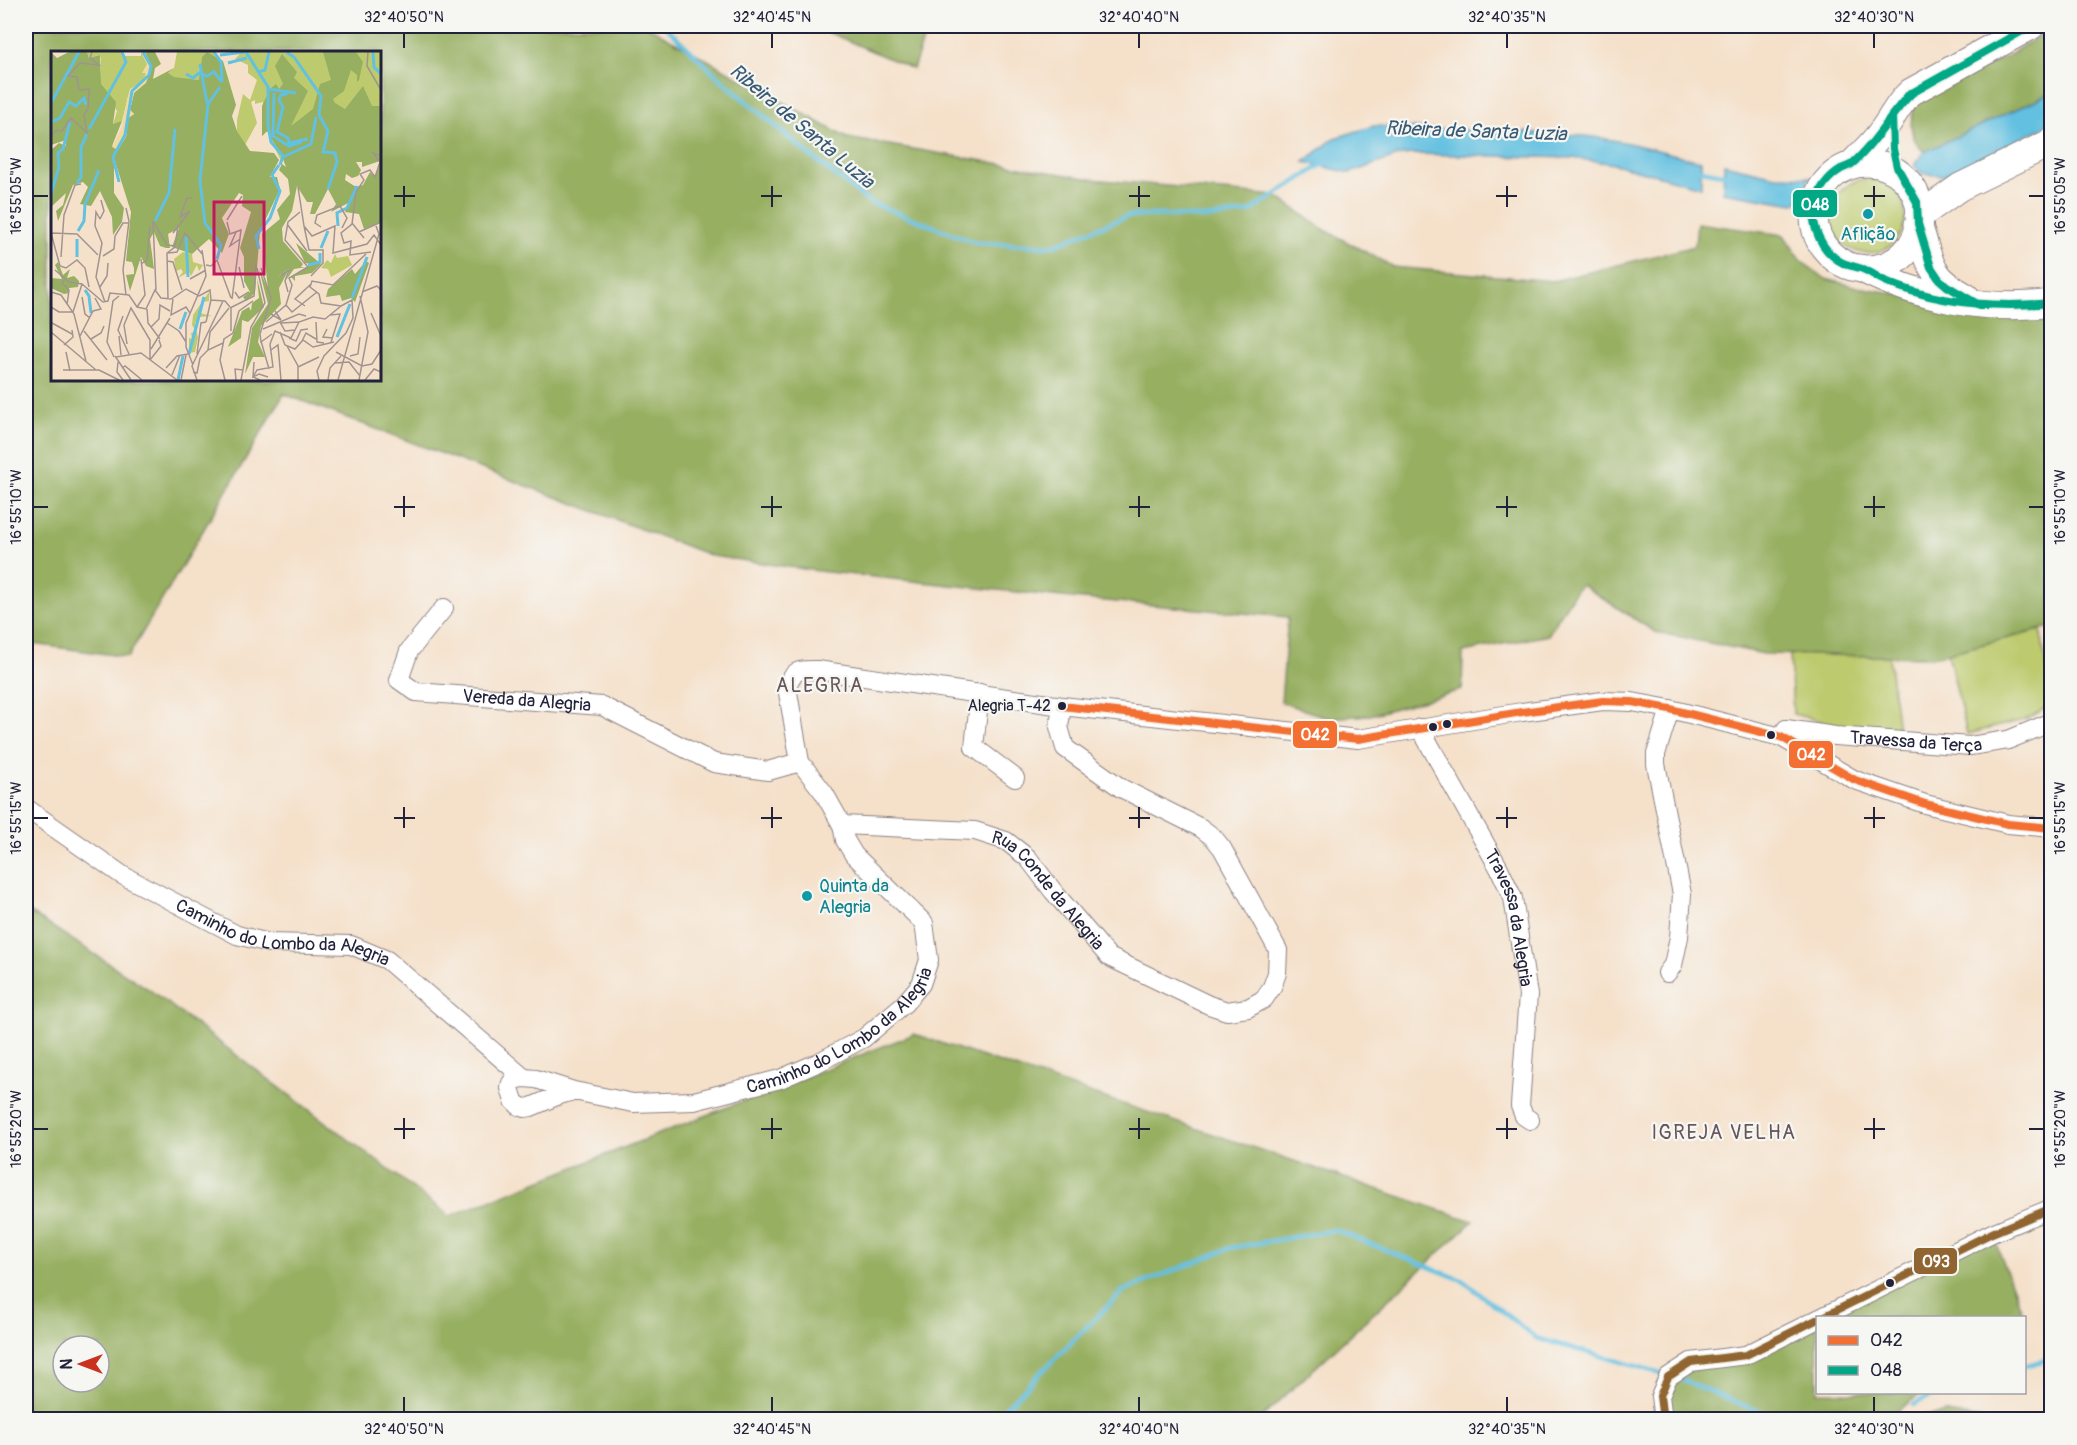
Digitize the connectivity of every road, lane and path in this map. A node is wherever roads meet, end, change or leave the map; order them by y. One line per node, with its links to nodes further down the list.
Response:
1 (2031, 26): 2 (main road)
2 (1892, 116): 4 (main road); 5 (main road)
3 (2052, 142): 6 (main road)
4 (1840, 172): 5 (main road); 8 (main road)
5 (1902, 177): 6 (main road); 7 (main road)
6 (1960, 188): 7 (main road)
7 (1919, 220): 8 (main road); 10 (main road)
8 (1860, 268): 10 (main road)
9 (2052, 303): 10 (main road)
10 (1979, 304)
11 (444, 608): 18 (street, Vereda da Alegria)
12 (980, 693): 13 (street); 18 (street); 19 (street)
13 (1062, 706): 16 (street); 21 (street, Rua Conde da Alegria)
14 (1670, 709): 16 (street); 17 (street); 23 (street)
15 (2052, 722): 17 (street, Travessa da Terça)
16 (1420, 728): 26 (street, Travessa da Alegria)
17 (1781, 737): 22 (street)
18 (800, 762): 21 (street, Caminho do Lombo da Alegria)
19 (1015, 778)
20 (26, 808): 24 (street, Caminho do Lombo da Alegria)
21 (842, 825): 25 (street, Caminho do Lombo da Alegria)
22 (2052, 828)
23 (1667, 973)
24 (524, 1077): 25 (street, Caminho do Lombo da Alegria); 25 (street, Caminho do Lombo da Alegria)
25 (574, 1091)
26 (1530, 1120)
27 (2052, 1208): 28 (street)
28 (1823, 1316)
29 (1816, 1320): 30 (street)
30 (1663, 1417)

